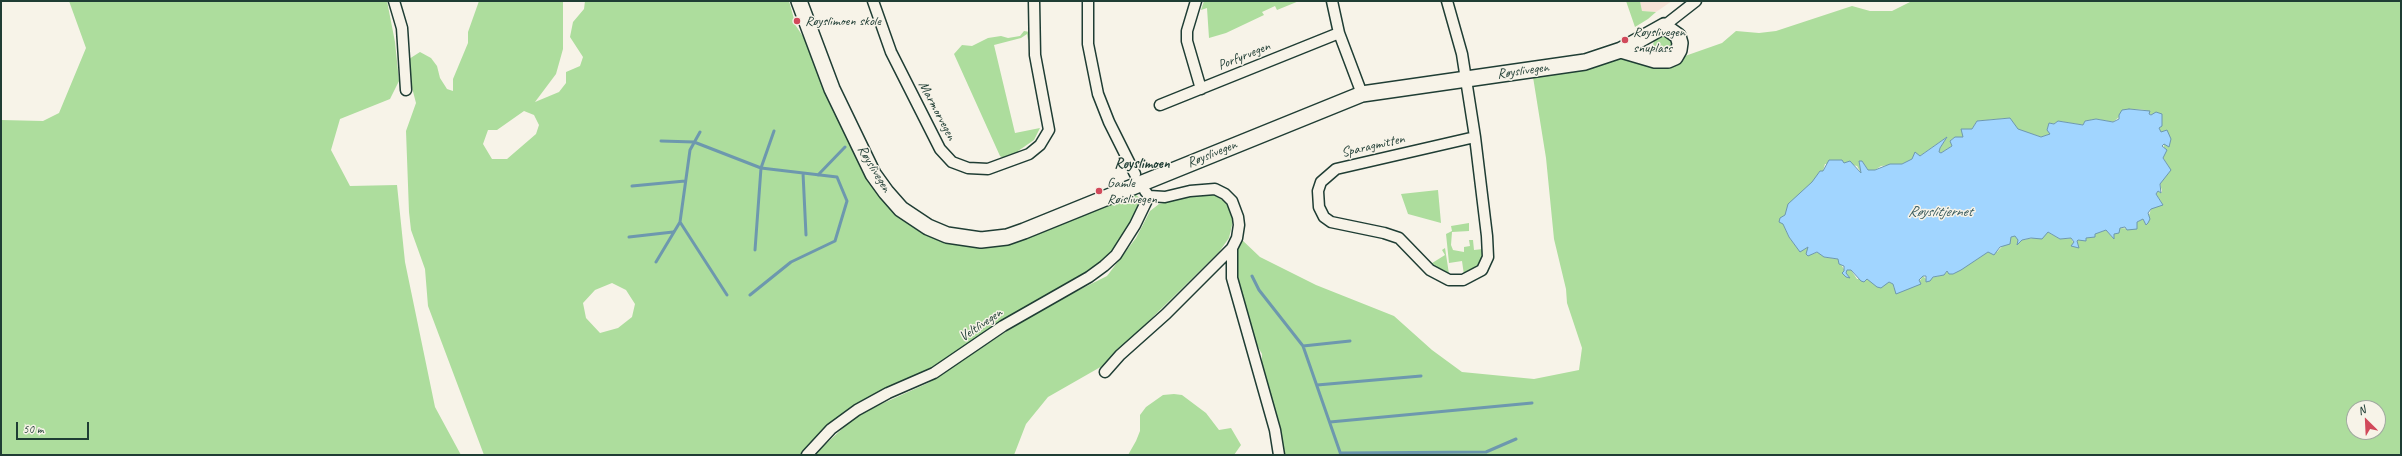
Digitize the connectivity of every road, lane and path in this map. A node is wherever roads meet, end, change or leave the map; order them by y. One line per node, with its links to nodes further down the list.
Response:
1 (394, 1): 15 (street)
2 (799, 1): 19 (street, Røyslivegen)
3 (873, 1): 4 (street, Marmorvegen)
4 (1034, 1)
5 (1088, 1): 19 (street)
6 (1196, 1): 14 (street)
7 (1332, 1): 11 (street)
8 (1447, 1): 13 (street, Sparagmitten)
9 (1696, 1): 10 (street)
10 (1664, 26): 12 (street, Røyslivegen); 12 (street)
11 (1339, 33): 14 (street, Porfyrvegen); 16 (street)
12 (1621, 50): 13 (street, Røyslivegen)
13 (1467, 79): 16 (street, Røyslivegen); 18 (street, Sparagmitten)
14 (1201, 89): 17 (street, Porfyrvegen)
15 (406, 90)
16 (1362, 94): 19 (street, Røyslivegen)
17 (1160, 105)
18 (1475, 138): 18 (street, Sparagmitten)
19 (1137, 179): 20 (street)
20 (1149, 196): 21 (street); 23 (street, Veltlivegen)
21 (1232, 248): 22 (street); 24 (street)
22 (1105, 372)
23 (807, 455)
24 (1279, 455)

